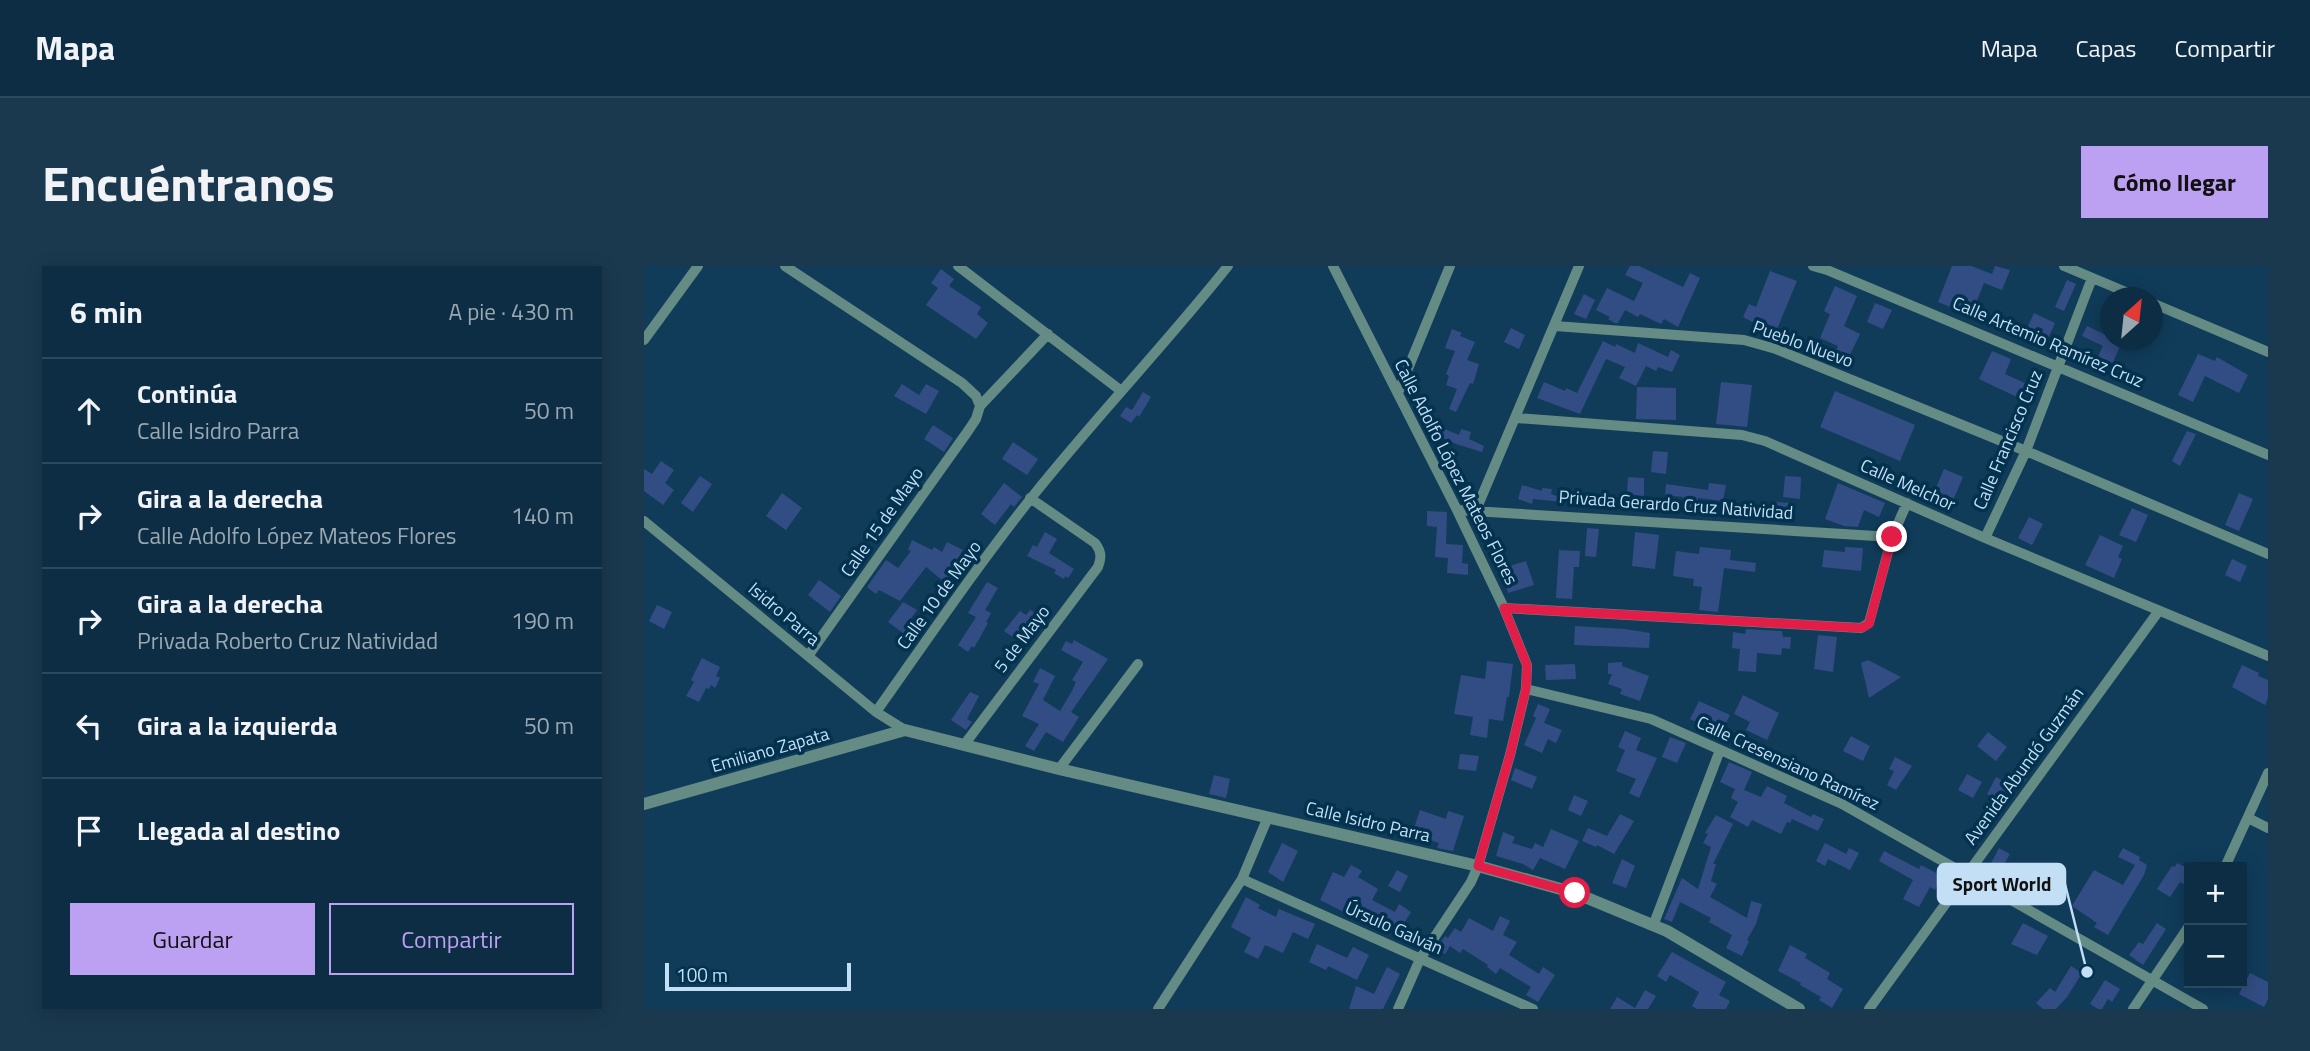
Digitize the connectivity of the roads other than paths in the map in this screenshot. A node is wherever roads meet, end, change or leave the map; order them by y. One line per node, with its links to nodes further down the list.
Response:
1 (698, 266): 15 (street)
2 (785, 266): 20 (street)
3 (958, 266): 14 (street)
4 (1228, 266): 18 (street, Calle 10 de Mayo)
5 (1333, 266): 19 (street, Calle Adolfo López Mateos Flores)
6 (1450, 266): 19 (street)
7 (1579, 266): 13 (street)
8 (1813, 266): 17 (street, Calle Artemio Ramírez Cruz)
9 (2064, 266): 10 (street)
10 (2092, 278): 11 (street); 17 (street, Calle Francisco Cruz)
11 (2114, 287)
12 (2163, 308): 16 (street)
13 (1555, 326): 21 (street); 22 (street, Pueblo Nuevo)
14 (1048, 334): 18 (street); 20 (street, Calle 15 de Mayo)
15 (644, 340)
16 (2268, 352)
17 (2059, 365): 22 (street, Calle Francisco Cruz); 23 (street, Calle Artemio Ramírez Cruz)
18 (1121, 390): 24 (street, Calle 10 de Mayo)
19 (1398, 393): 26 (street, Calle Adolfo López Mateos Flores)
20 (980, 406): 34 (street, Calle 15 de Mayo)
21 (1516, 418): 25 (street, Calle Melchor); 27 (street)
22 (2026, 451): 30 (street, Calle Francisco Cruz); 31 (street, Pueblo Nuevo)
23 (2268, 455)
24 (1030, 498): 38 (street, Calle 10 de Mayo); 40 (street, 5 de Mayo)
25 (1907, 503): 29 (street); 30 (street, Calle Melchor)
26 (1457, 510): 27 (street, Privada Gerardo Cruz Natividad); 32 (street, Calle Adolfo López Mateos Flores)
27 (1476, 510): 29 (street, Privada Gerardo Cruz Natividad)
28 (645, 524): 34 (street, Isidro Parra)
29 (1892, 537): 32 (street)
30 (1985, 538): 33 (street, Calle Melchor)
31 (2268, 554)
32 (1504, 608): 37 (street, Calle Adolfo López Mateos Flores)
33 (2158, 612): 35 (street, Calle Melchor); 50 (street, Avenida Abundó Guzmán)
34 (808, 656): 38 (street, Isidro Parra)
35 (2268, 656)
36 (1138, 664): 42 (street)
37 (1526, 689): 41 (street, Calle Cresensiano Ramírez); 49 (street, Calle Adolfo López Mateos Flores)
38 (876, 712): 39 (street, Isidro Parra)
39 (905, 730): 40 (street, Calle Isidro Parra); 44 (street, Emiliano Zapata)
40 (964, 745): 42 (street, Calle Isidro Parra)
41 (1720, 750): 50 (street, Calle Cresensiano Ramírez); 52 (street)
42 (1059, 769): 45 (street, Calle Isidro Parra)
43 (2268, 773): 46 (street)
44 (644, 804)
45 (1268, 817): 49 (street, Calle Isidro Parra); 51 (street)
46 (2248, 818): 47 (street); 48 (street)
47 (2268, 828)
48 (2227, 862)
49 (1478, 866): 52 (street, Calle Isidro Parra); 54 (street, Calle Adolfo López Mateos Flores)
50 (1967, 876): 55 (street, Calle Cresensiano Ramírez); 60 (street, Avenida Abundó Guzmán)
51 (1242, 878): 54 (street, Úrsulo Galván); 56 (street)
52 (1653, 926): 59 (street, Calle Isidro Parra)
53 (2184, 934): 55 (street)
54 (1419, 959): 57 (street, Calle Adolfo López Mateos Flores); 58 (street, Úrsulo Galván)
55 (2152, 982): 61 (street); 62 (street, Calle Cresensiano Ramírez)
56 (1158, 1009)
57 (1398, 1009)
58 (1532, 1009)
59 (1799, 1009)
60 (1869, 1009)
61 (2133, 1009)
62 (2203, 1009)

